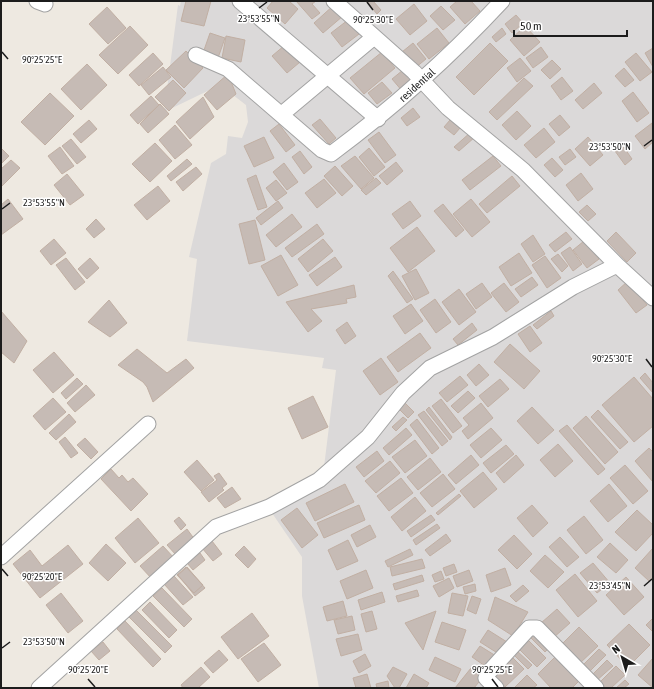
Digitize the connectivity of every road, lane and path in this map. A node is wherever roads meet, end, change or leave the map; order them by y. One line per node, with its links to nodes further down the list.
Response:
1 (240, 1): 6 (street)
2 (334, 1): 4 (street)
3 (502, 1): 7 (street, residential)
4 (374, 37): 6 (street); 7 (street)
5 (196, 55): 8 (street)
6 (328, 76): 8 (street); 9 (street)
7 (422, 82): 9 (street, residential); 10 (street)
8 (282, 114): 9 (street, residential)
9 (378, 119)
10 (617, 265): 11 (street); 14 (street)
11 (653, 298)
12 (148, 424): 13 (street)
13 (1, 556)
14 (38, 688)
15 (496, 688): 16 (street)
16 (596, 688)

